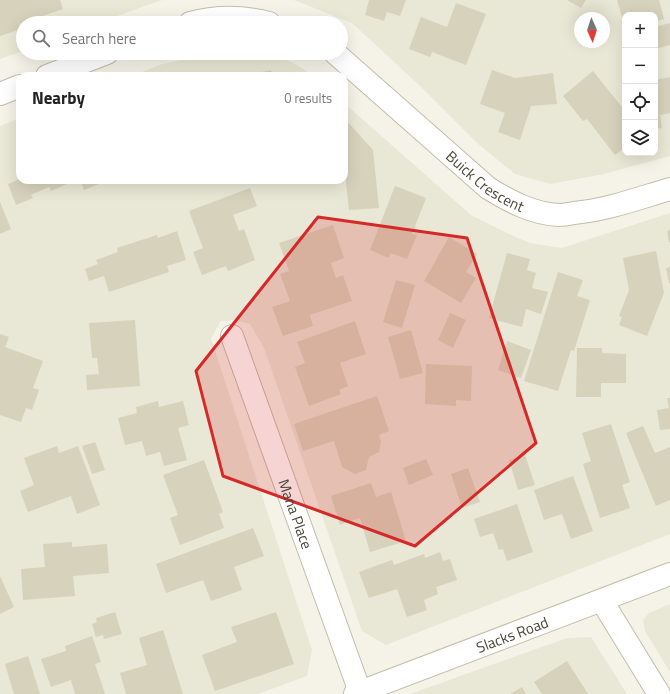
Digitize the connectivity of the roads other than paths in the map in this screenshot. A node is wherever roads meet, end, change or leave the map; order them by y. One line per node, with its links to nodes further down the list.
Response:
1 (89, 60): 3 (street)
2 (343, 60): 6 (street, Buick Crescent)
3 (57, 72)
4 (16, 88): 5 (street)
5 (0, 94)
6 (670, 189)
7 (232, 336): 10 (street, Mana Place)
8 (670, 574): 9 (street, Slacks Road)
9 (602, 600): 10 (street, Slacks Road); 11 (street)
10 (357, 693)
11 (660, 694)

